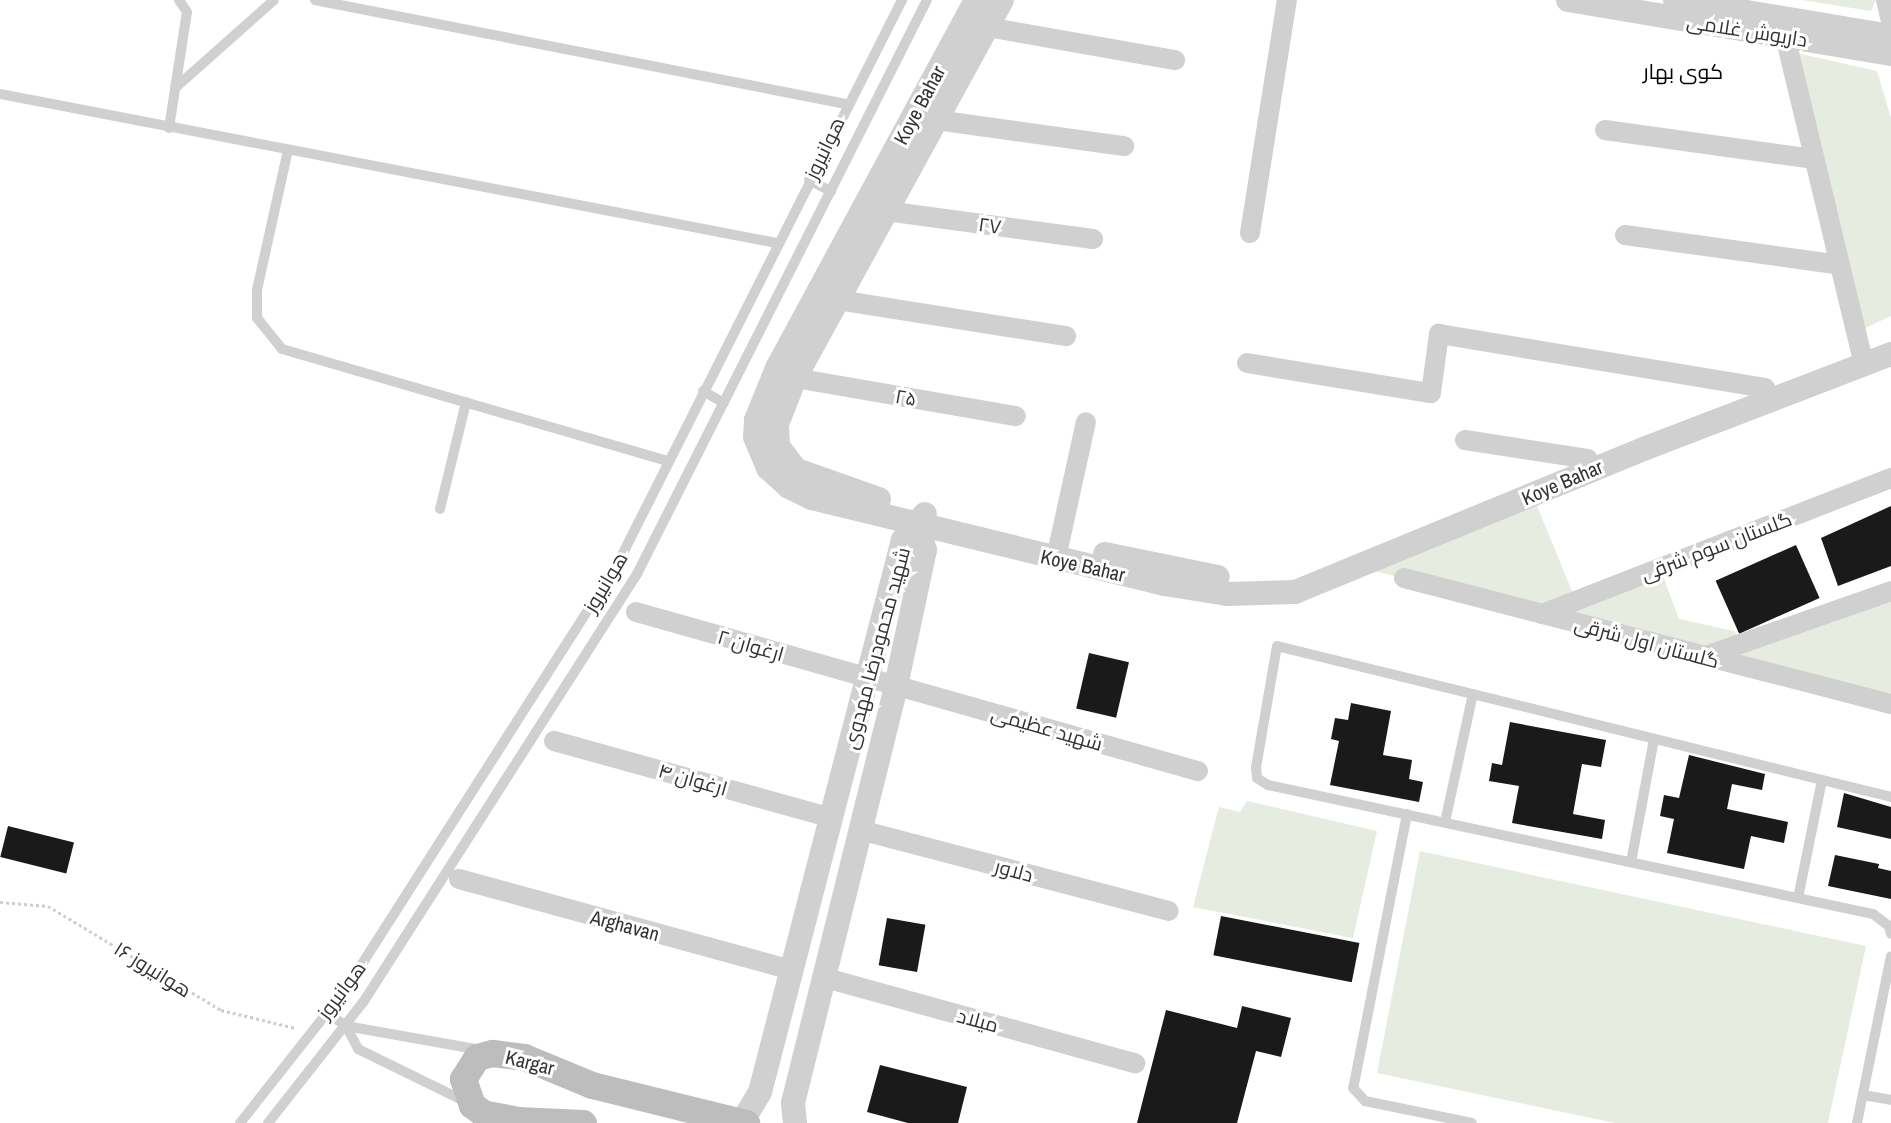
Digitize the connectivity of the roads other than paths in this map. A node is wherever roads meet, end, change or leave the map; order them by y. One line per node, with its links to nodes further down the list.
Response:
1 (179, 0): 18 (lane)
2 (274, 0): 18 (lane)
3 (315, 0): 20 (lane)
4 (902, 0): 20 (lane, هوانیروز)
5 (927, 0): 28 (lane, هوانیروز)
6 (976, 0): 53 (street, Koye Bahar)
7 (1002, 0): 13 (street, Koye Bahar)
8 (1287, 0): 30 (street)
9 (1568, 0): 11 (street, داریوش غلامی)
10 (1886, 0): 12 (street)
11 (1687, 8): 14 (street, داریوش غلامی); 15 (street, داریوش غلامی)
12 (1891, 21)
13 (987, 27): 17 (street); 21 (street, Koye Bahar)
14 (1785, 36): 16 (street, داریوش غلامی); 26 (street)
15 (1891, 36)
16 (1891, 54)
17 (1175, 60)
18 (175, 88): 22 (lane)
19 (0, 94): 22 (lane)
20 (846, 104): 27 (lane, هوانیروز)
21 (936, 120): 24 (street); 29 (street, Koye Bahar)
22 (169, 128): 25 (lane)
23 (1605, 130): 26 (street)
24 (1124, 146)
25 (288, 150): 33 (lane); 44 (lane)
26 (1814, 159): 34 (street)
27 (809, 180): 28 (lane); 33 (lane, هوانیروز)
28 (831, 191): 45 (lane, هوانیروز)
29 (886, 211): 32 (street, ۲۷); 35 (street, Koye Bahar)
30 (1250, 233)
31 (1625, 235): 34 (street)
32 (1094, 239)
33 (777, 243): 42 (lane, هوانیروز)
34 (1840, 265): 39 (street)
35 (838, 300): 36 (street); 41 (street, Koye Bahar)
36 (1066, 336)
37 (1891, 341): 39 (street, Koye Bahar)
38 (1891, 354): 39 (street, Koye Bahar)
39 (1863, 359): 43 (street, Koye Bahar)
40 (1247, 363): 43 (street)
41 (795, 378): 46 (street, ۲۵); 53 (street, Koye Bahar)
42 (703, 391): 45 (lane); 50 (lane, هوانیروز)
43 (1767, 394): 49 (street, Koye Bahar); 54 (street, Koye Bahar)
44 (466, 402): 50 (lane); 52 (lane)
45 (724, 403): 60 (lane, هوانیروز)
46 (1017, 416)
47 (1086, 422): 54 (street)
48 (1465, 440): 49 (street)
49 (1588, 459): 54 (street, Koye Bahar)
50 (668, 461): 57 (lane, هوانیروز)
51 (1891, 478): 59 (street, گلستان سوم شرقی)
52 (440, 509)
53 (922, 519): 54 (street, Koye Bahar); 62 (street, شهید محمودرضا مهدوی); 63 (street, شهید محمودرضا مهدوی)
54 (1058, 551)
55 (1404, 578): 59 (street, گلستان اول شرقی)
56 (1891, 591): 61 (street)
57 (589, 609): 60 (lane); 83 (lane, هوانیروز)
58 (636, 612): 62 (street, ارغوان ۲)
59 (1542, 614): 61 (street, گلستان اول شرقی)
60 (606, 622): 84 (lane, هوانیروز)
61 (1703, 657): 65 (street, گلستان اول شرقی)
62 (867, 677): 63 (street, ارغوان ۲); 72 (street, شهید محمودرضا مهدوی)
63 (896, 686): 68 (street, شهید عظیمی); 74 (street, شهید محمودرضا مهدوی)
64 (1473, 694): 66 (lane); 71 (lane); 73 (lane)
65 (1891, 704)
66 (1654, 739): 69 (lane); 75 (lane)
67 (554, 741): 72 (street, ارغوان ۴)
68 (1198, 771)
69 (1822, 780): 70 (lane); 77 (lane)
70 (1891, 797)
71 (1407, 814): 73 (lane); 91 (lane)
72 (831, 818): 81 (street, شهید محمودرضا مهدوی)
73 (1445, 822): 75 (lane)
74 (860, 830): 78 (street, دلاور); 82 (street, شهید محمودرضا مهدوی)
75 (1630, 862): 77 (lane)
76 (459, 879): 81 (street, Arghavan)
77 (1798, 898): 79 (lane)
78 (1170, 911)
79 (1891, 934)
80 (1891, 956): 87 (lane)
81 (792, 970): 82 (street); 94 (street, شهید محمودرضا مهدوی)
82 (822, 978): 86 (street, میلاد); 95 (street, شهید محمودرضا مهدوی)
83 (326, 1012): 84 (lane); 92 (lane, هوانیروز)
84 (346, 1026): 85 (lane); 89 (lane); 93 (lane, هوانیروز)
85 (492, 1053): 89 (main road, Kargar); 94 (main road, Kargar)
86 (1135, 1063)
87 (1863, 1095): 88 (lane); 96 (lane)
88 (1891, 1100)
89 (472, 1105): 90 (main road)
90 (569, 1122)
91 (1467, 1122)
92 (240, 1123)
93 (268, 1123)
94 (744, 1123)
95 (795, 1123)
96 (1857, 1123)

